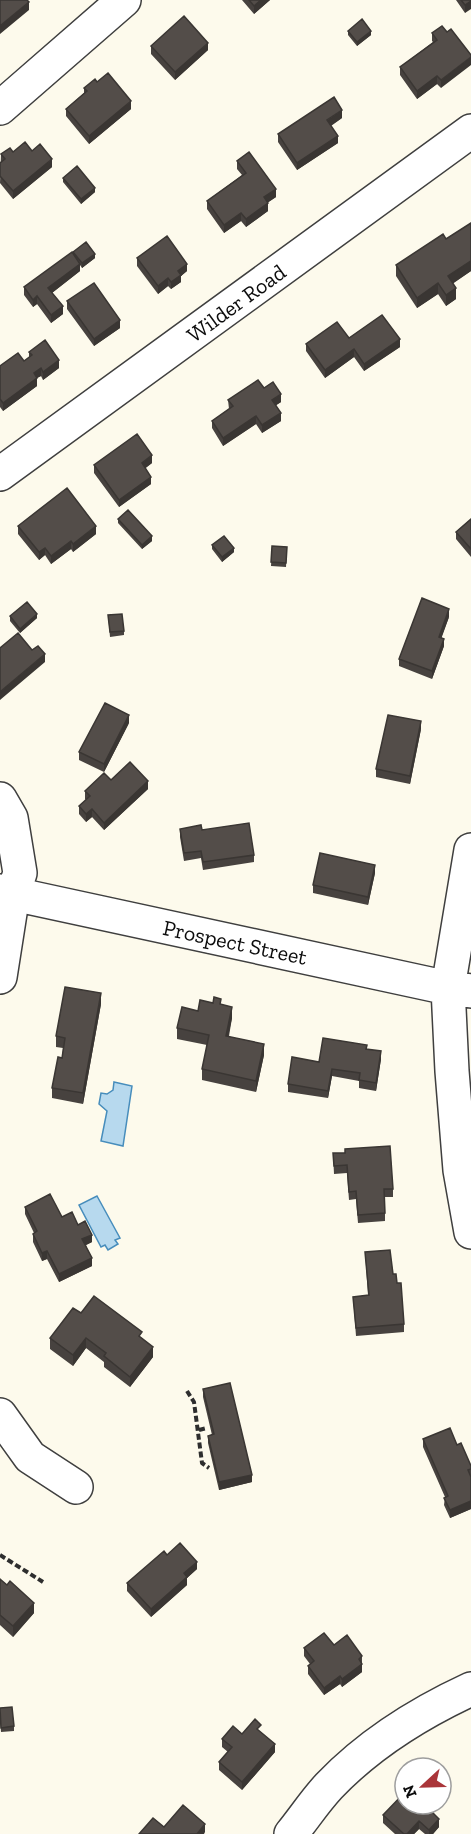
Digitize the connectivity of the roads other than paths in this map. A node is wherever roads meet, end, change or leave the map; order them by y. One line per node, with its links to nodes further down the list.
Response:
1 (124, 0): 2 (street)
2 (0, 108)
3 (471, 131): 4 (street, Wilder Road)
4 (0, 474)
5 (0, 799): 7 (street)
6 (471, 850): 9 (street)
7 (7, 893): 8 (street); 9 (street, Prospect Street)
8 (0, 976)
9 (459, 990): 10 (street)
10 (471, 1232)
11 (0, 1415): 12 (street)
12 (75, 1487)
13 (471, 1689): 14 (street)
14 (291, 1834)

